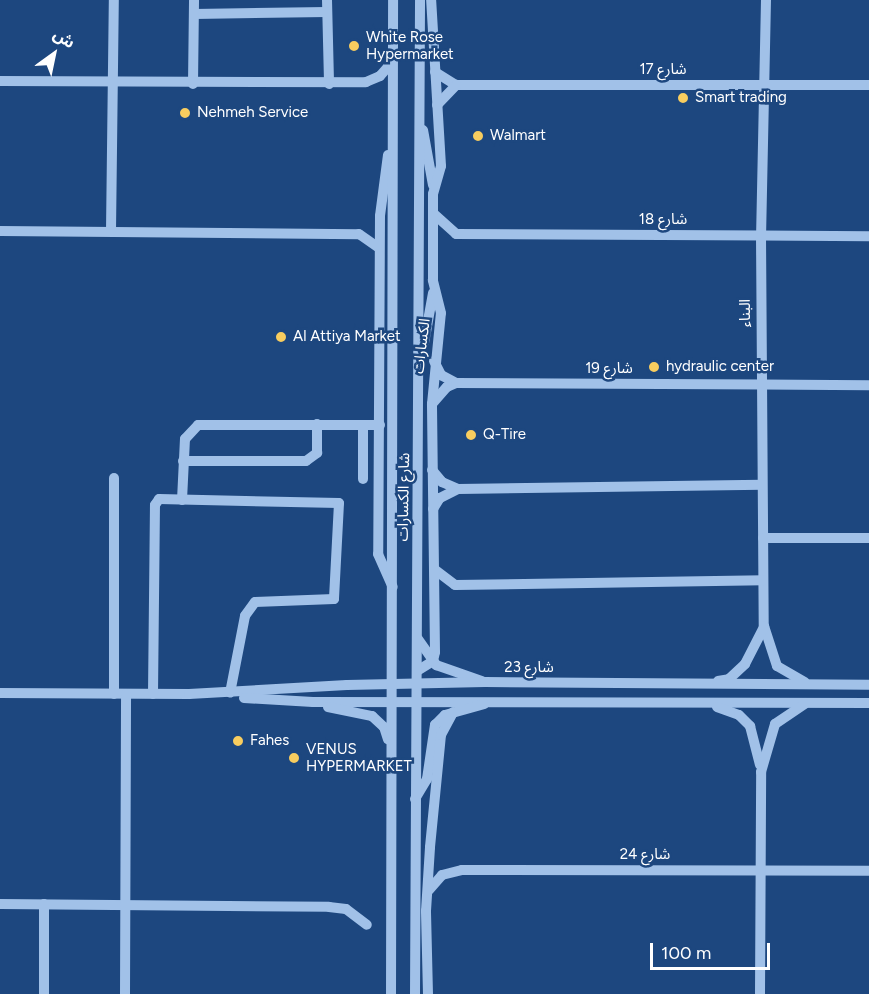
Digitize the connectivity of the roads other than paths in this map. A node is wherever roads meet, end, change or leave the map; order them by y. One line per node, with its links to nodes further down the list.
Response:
1 (114, 0): 13 (street)
2 (194, 0): 9 (street)
3 (327, 0): 8 (street)
4 (393, 0): 10 (street, شارع الكسارات)
5 (420, 0): 20 (street, شارع الكسارات)
6 (431, 0): 11 (street, الكسارات)
7 (766, 0): 16 (street, البناء)
8 (327, 12): 9 (street); 15 (street)
9 (194, 14): 14 (street)
10 (392, 62): 15 (street); 21 (street, شارع الكسارات)
11 (435, 72): 17 (street); 19 (street, الكسارات)
12 (0, 81): 13 (street)
13 (114, 82): 14 (street); 26 (street)
14 (193, 84): 15 (street)
15 (329, 84)
16 (764, 84): 17 (street, شارع 17); 18 (street, شارع 17); 29 (street, البناء)
17 (456, 85): 19 (street)
18 (869, 85)
19 (437, 105): 22 (street, الكسارات)
20 (419, 117): 22 (street); 36 (street, شارع الكسارات)
21 (392, 143): 24 (street); 35 (street, شارع الكسارات)
22 (433, 194): 23 (street, الكسارات)
23 (434, 213): 28 (street); 32 (street, الكسارات)
24 (380, 216): 27 (street); 31 (street)
25 (0, 231): 26 (street)
26 (111, 231): 27 (street)
27 (359, 234): 31 (street)
28 (456, 234): 29 (street, شارع 18); 32 (street)
29 (761, 236): 30 (street, شارع 18); 39 (street, البناء)
30 (869, 236)
31 (380, 248): 33 (street)
32 (435, 253): 34 (street, الكسارات)
33 (380, 267): 35 (street); 43 (street)
34 (434, 280): 36 (street); 37 (street, الكسارات)
35 (392, 301): 57 (street, شارع الكسارات)
36 (421, 352): 59 (street, شارع الكسارات)
37 (434, 361): 38 (street); 41 (street, الكسارات)
38 (456, 383): 39 (street, شارع 19); 41 (street)
39 (760, 385): 40 (street, شارع 19); 49 (street, البناء)
40 (869, 385)
41 (432, 404): 46 (street, الكسارات)
42 (317, 424): 44 (street); 45 (street); 45 (street)
43 (380, 425): 44 (street); 57 (street)
44 (363, 426): 48 (street)
45 (183, 461): 51 (street)
46 (432, 470): 50 (street); 52 (street, الكسارات)
47 (114, 478): 70 (street)
48 (363, 479)
49 (762, 485): 50 (street); 53 (street, البناء)
50 (458, 489): 52 (street)
51 (182, 500): 69 (street); 72 (street)
52 (432, 511): 55 (street, الكسارات)
53 (763, 538): 54 (street); 56 (street, البناء)
54 (869, 538)
55 (434, 569): 56 (street); 60 (street, الكسارات)
56 (763, 580): 58 (street, البناء)
57 (393, 587): 64 (street, شارع الكسارات)
58 (764, 626): 65 (street); 66 (street, البناء)
59 (417, 638): 60 (street); 61 (street, شارع الكسارات)
60 (433, 661): 61 (street); 62 (street)
61 (417, 672): 63 (street, شارع الكسارات)
62 (485, 682): 63 (street, شارع 23); 65 (street, شارع 23)
63 (416, 683): 64 (street, شارع 23); 74 (street, شارع الكسارات)
64 (392, 684): 69 (street, شارع 23); 76 (street, شارع الكسارات)
65 (708, 684): 66 (street, شارع 23)
66 (809, 684): 67 (street, شارع 23)
67 (869, 685)
68 (0, 693): 70 (street, شارع 23)
69 (230, 693): 73 (street, شارع 23)
70 (114, 694): 71 (street, شارع 23)
71 (126, 694): 72 (street, شارع 23); 90 (street)
72 (153, 694): 73 (street, شارع 23)
73 (189, 694): 77 (street, شارع 23)
74 (415, 700): 75 (street, شارع 23); 76 (street, شارع 23); 84 (street, شارع الكسارات)
75 (495, 700): 80 (street, شارع 23); 81 (street)
76 (392, 701): 77 (street, شارع 23); 82 (street, شارع الكسارات)
77 (314, 702): 82 (street)
78 (809, 702): 79 (street, شارع 23); 80 (street, شارع 23); 83 (street)
79 (869, 703)
80 (708, 704): 83 (street)
81 (453, 712): 84 (street); 87 (street)
82 (390, 754): 94 (street, شارع الكسارات)
83 (761, 772): 85 (street)
84 (414, 800): 95 (street, شارع الكسارات)
85 (762, 870): 86 (street, شارع 24); 87 (street, شارع 24); 97 (street)
86 (869, 871)
87 (429, 890): 96 (street)
88 (0, 904): 89 (street)
89 (44, 904): 90 (street); 92 (street)
90 (125, 904): 91 (street); 93 (street)
91 (367, 925)
92 (44, 994)
93 (125, 994)
94 (391, 994)
95 (415, 994)
96 (429, 994)
97 (760, 994)

